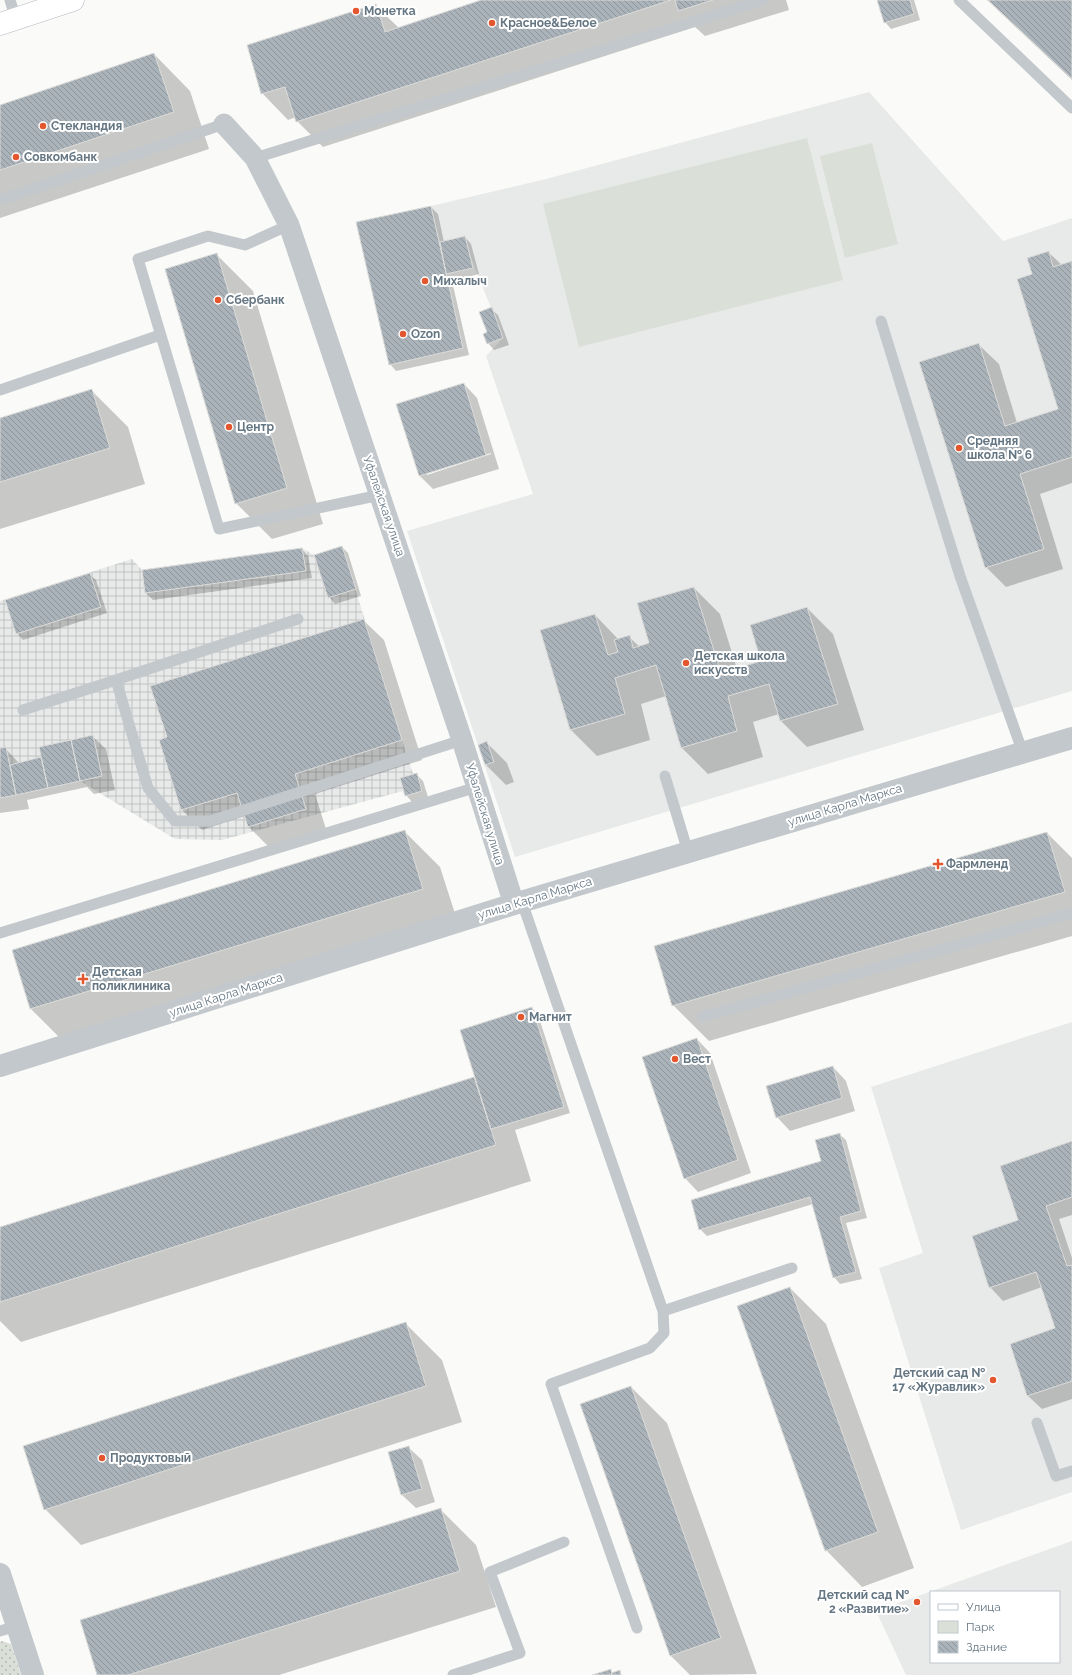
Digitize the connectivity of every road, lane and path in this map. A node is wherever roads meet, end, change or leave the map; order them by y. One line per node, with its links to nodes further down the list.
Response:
1 (73, 0): 4 (main road)
2 (763, 0): 7 (lane)
3 (960, 0): 5 (lane)
4 (8, 14)
5 (1072, 108)
6 (224, 124): 7 (street, Уфалейская улица); 8 (lane)
7 (255, 158): 9 (street, Уфалейская улица)
8 (0, 200)
9 (289, 225): 11 (lane); 13 (street, Уфалейская улица)
10 (881, 321): 19 (lane)
11 (160, 335): 12 (lane); 13 (lane)
12 (0, 390)
13 (380, 495): 18 (street, Уфалейская улица)
14 (298, 619): 15 (lane)
15 (116, 680): 16 (lane); 18 (lane)
16 (23, 710)
17 (1072, 738): 19 (street, улица Карла Маркса)
18 (462, 740): 21 (street, Уфалейская улица)
19 (1022, 752): 22 (street, улица Карла Маркса)
20 (665, 776): 22 (lane)
21 (477, 787): 23 (street, Уфалейская улица); 25 (lane)
22 (688, 852): 23 (street, улица Карла Маркса)
23 (518, 903): 27 (street, улица Карла Маркса); 29 (lane)
24 (1072, 913): 26 (lane)
25 (0, 933)
26 (702, 1018)
27 (0, 1066)
28 (792, 1268): 29 (lane)
29 (663, 1311): 35 (lane)
30 (1037, 1423): 31 (lane)
31 (1072, 1471)
32 (564, 1542): 37 (lane)
33 (0, 1574): 34 (street)
34 (9, 1628): 36 (street)
35 (637, 1628)
36 (34, 1675)
37 (453, 1675)

